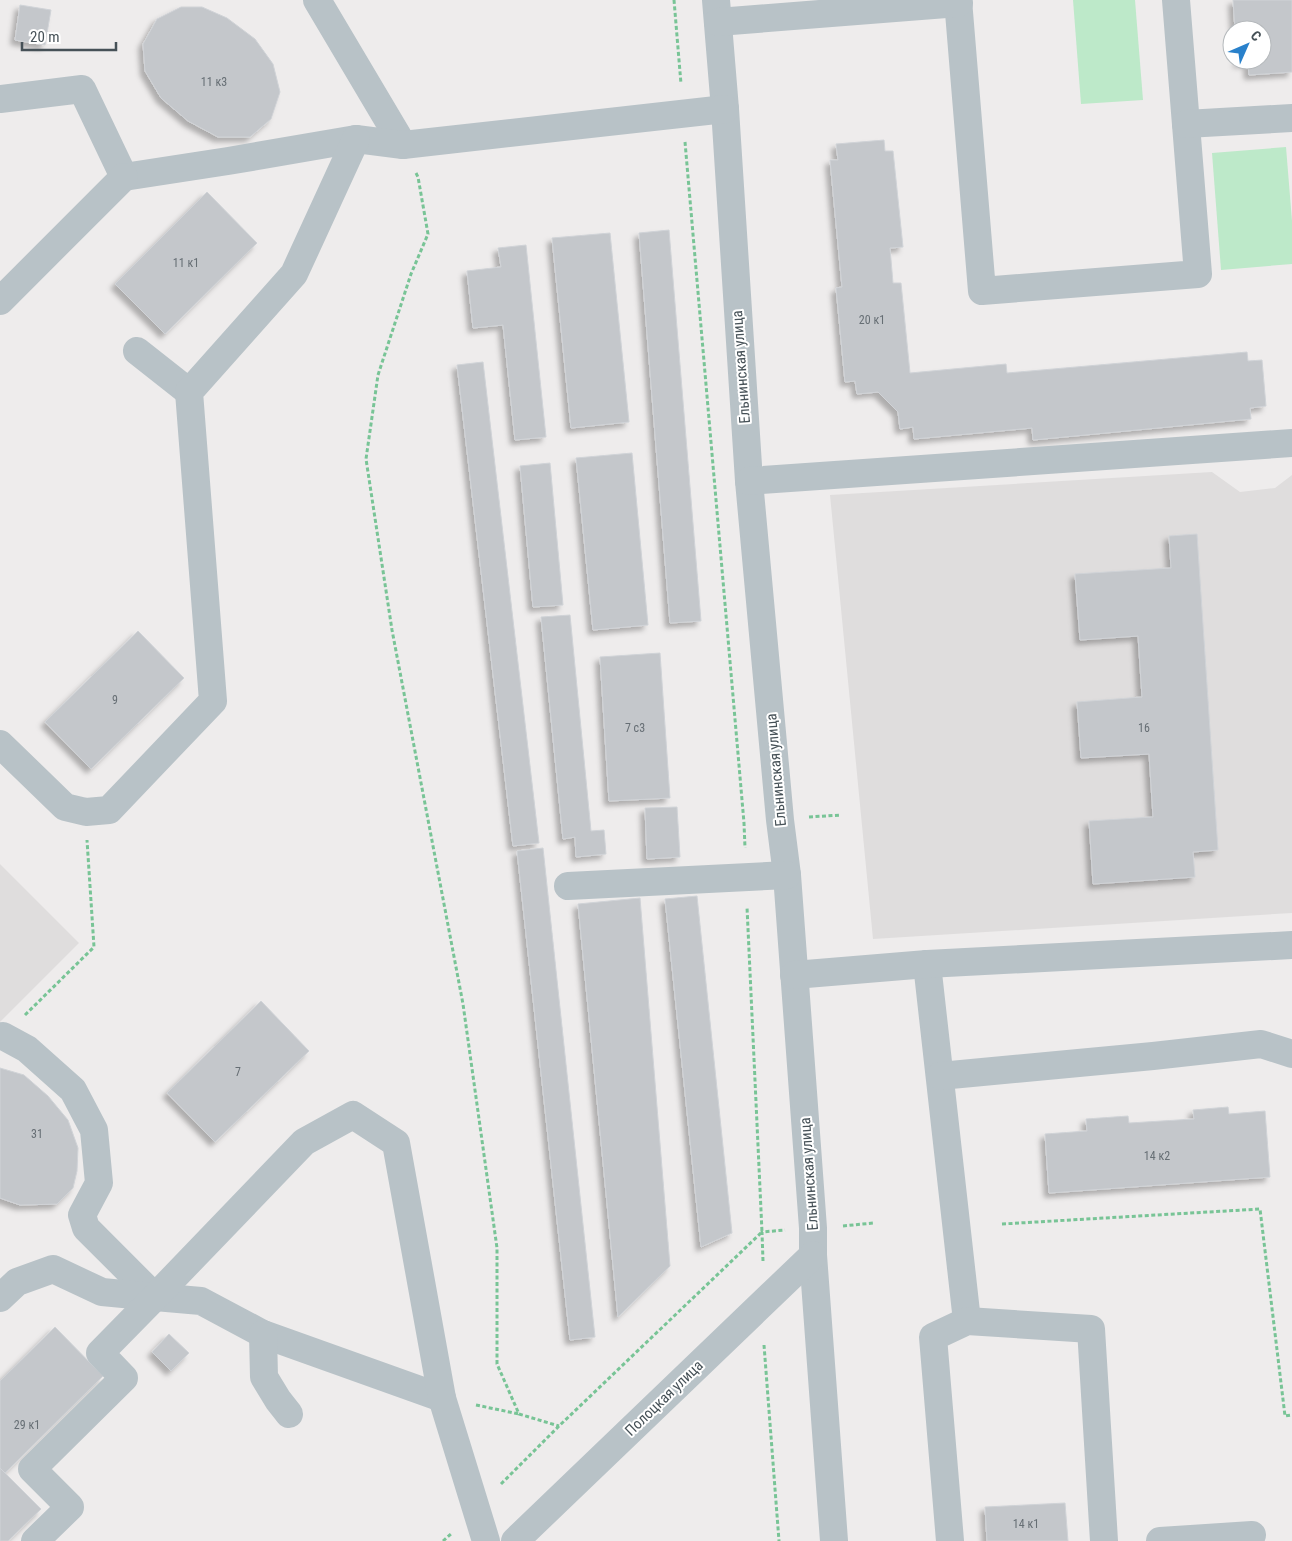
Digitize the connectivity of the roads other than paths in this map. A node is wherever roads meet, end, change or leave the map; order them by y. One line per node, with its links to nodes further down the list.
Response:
1 (317, 0): 10 (street)
2 (1176, 0): 8 (street)
3 (959, 1): 4 (street); 8 (street)
4 (717, 11): 6 (street, Ельнинская улица)
5 (0, 99): 11 (street)
6 (725, 109): 10 (street); 16 (street, Ельнинская улица)
7 (1292, 118): 8 (street)
8 (1186, 124)
9 (356, 139): 10 (street); 11 (street); 14 (street)
10 (403, 144)
11 (124, 177): 12 (street)
12 (0, 301)
13 (137, 351): 14 (street)
14 (189, 392): 17 (street)
15 (1292, 443): 16 (street)
16 (749, 481): 18 (street, Ельнинская улица)
17 (0, 744)
18 (787, 875): 19 (street); 22 (street, Ельнинская улица)
19 (568, 886)
20 (1292, 945): 21 (street)
21 (927, 964): 22 (street); 25 (street)
22 (794, 975): 26 (street, Ельнинская улица)
23 (4, 1036): 27 (street)
24 (1292, 1054): 25 (street)
25 (940, 1076): 29 (street)
26 (813, 1256): 36 (street, Полоцкая улица); 37 (street, Ельнинская улица)
27 (156, 1297): 28 (street); 30 (street); 31 (street); 34 (street)
28 (0, 1298)
29 (967, 1321): 38 (street); 39 (street)
30 (263, 1334): 31 (street); 32 (street)
31 (442, 1398): 35 (street)
32 (289, 1414)
33 (1252, 1535): 40 (street)
34 (35, 1541)
35 (486, 1541)
36 (515, 1541)
37 (834, 1541)
38 (950, 1541)
39 (1104, 1541)
40 (1160, 1541)

